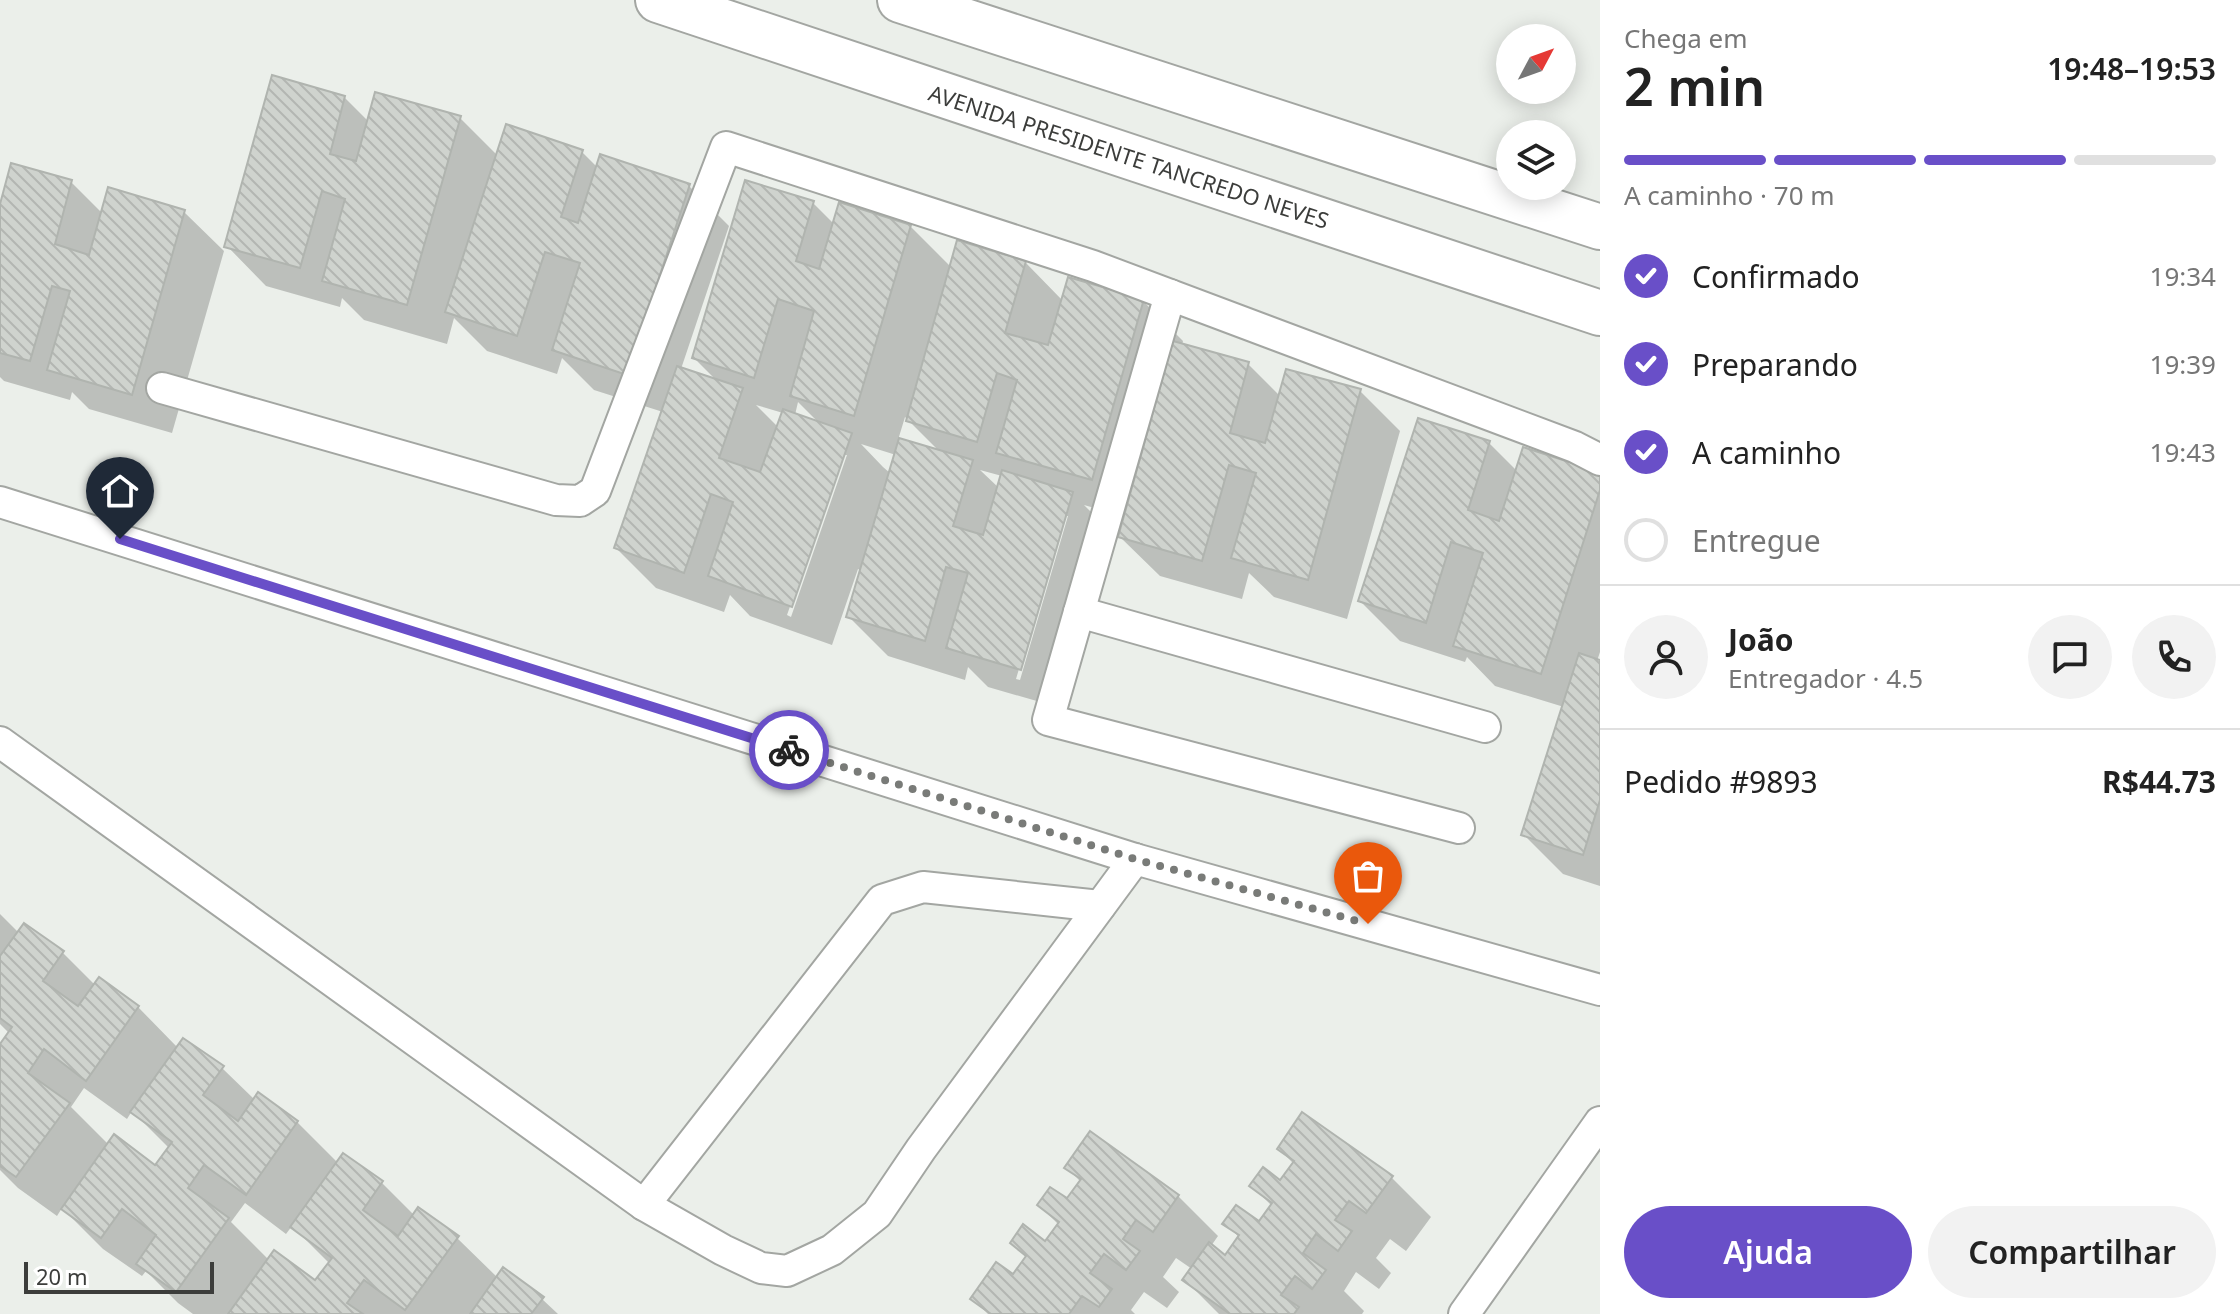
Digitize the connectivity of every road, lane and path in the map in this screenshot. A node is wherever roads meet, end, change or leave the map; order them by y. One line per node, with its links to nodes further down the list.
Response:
1 (658, 0): 5 (main road, AVENIDA PRESIDENTE TANCREDO NEVES)
2 (900, 0): 3 (main road)
3 (1600, 227)
4 (1170, 295): 6 (lane); 7 (lane); 9 (lane)
5 (1600, 313)
6 (162, 388)
7 (1600, 460)
8 (0, 502): 13 (lane)
9 (1079, 612): 10 (lane); 12 (lane)
10 (1485, 727)
11 (0, 742): 17 (lane)
12 (1459, 828)
13 (1135, 859): 14 (lane); 15 (lane)
14 (1100, 906): 17 (lane); 17 (lane)
15 (1600, 990)
16 (1600, 1122): 18 (lane)
17 (644, 1205)
18 (1464, 1314)

